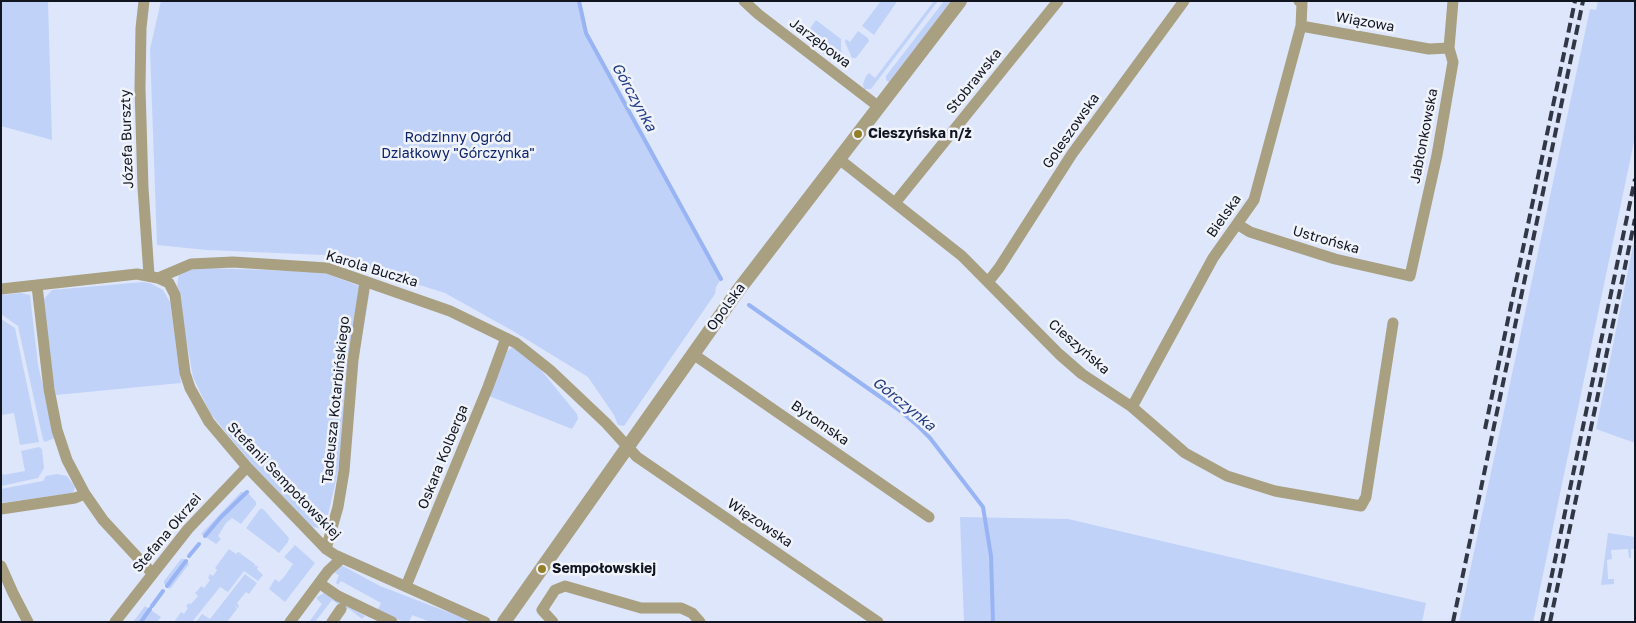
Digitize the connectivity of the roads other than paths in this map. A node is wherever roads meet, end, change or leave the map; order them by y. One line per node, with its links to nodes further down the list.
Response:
1 (144, 1): 14 (street, Józefa Burszty)
2 (744, 1): 10 (street, Jarzębowa)
3 (960, 1): 10 (street, Opolska)
4 (1058, 1): 12 (street, Stobrawska)
5 (1184, 1): 17 (street, Goleszowska)
6 (1299, 1): 8 (street)
7 (1453, 1): 9 (street, Jabłonkowska)
8 (1301, 26): 9 (street, Wiązowa); 13 (street, Bielska)
9 (1449, 48): 15 (street, Jabłonkowska)
10 (879, 107): 11 (street, Opolska)
11 (839, 158): 12 (street, Cieszyńska); 22 (street, Opolska)
12 (895, 203): 17 (street, Cieszyńska)
13 (1237, 224): 15 (street, Ustrońska); 23 (street, Bielska)
14 (154, 276): 16 (street, Karola Buczka); 18 (street, Karola Buczka); 25 (street, Stefanii Sempołowskiej)
15 (1410, 276)
16 (365, 282): 21 (street, Karola Buczka); 29 (street, Tadeusza Kotarbińskiego)
17 (988, 282): 23 (street, Cieszyńska)
18 (37, 286): 19 (street, Karola Buczka); 26 (street)
19 (1, 289)
20 (1393, 323): 23 (street, Cieszyńska)
21 (506, 338): 24 (street, Karola Buczka); 34 (street, Oskara Kolberga)
22 (693, 354): 24 (street, Opolska); 28 (street, Bytomska)
23 (1132, 407)
24 (628, 447): 42 (street, Opolska); 45 (street, Więzowska)
25 (247, 467): 29 (street, Stefanii Sempołowskiej); 32 (street, Stefana Okrzei)
26 (85, 494): 27 (street); 32 (street)
27 (1, 509)
28 (929, 517)
29 (326, 549): 30 (street, Stefanii Sempołowskiej)
30 (342, 558): 33 (street); 34 (street, Stefanii Sempołowskiej)
31 (1, 566): 36 (street)
32 (152, 572): 37 (street, Stefana Okrzei)
33 (319, 583): 38 (street); 40 (street)
34 (406, 586): 41 (street, Stefanii Sempołowskiej)
35 (341, 609): 39 (street)
36 (28, 622)
37 (115, 622)
38 (290, 622)
39 (332, 622)
40 (392, 622)
41 (485, 622)
42 (504, 622)
43 (554, 622): 44 (street)
44 (700, 622)
45 (878, 622)

